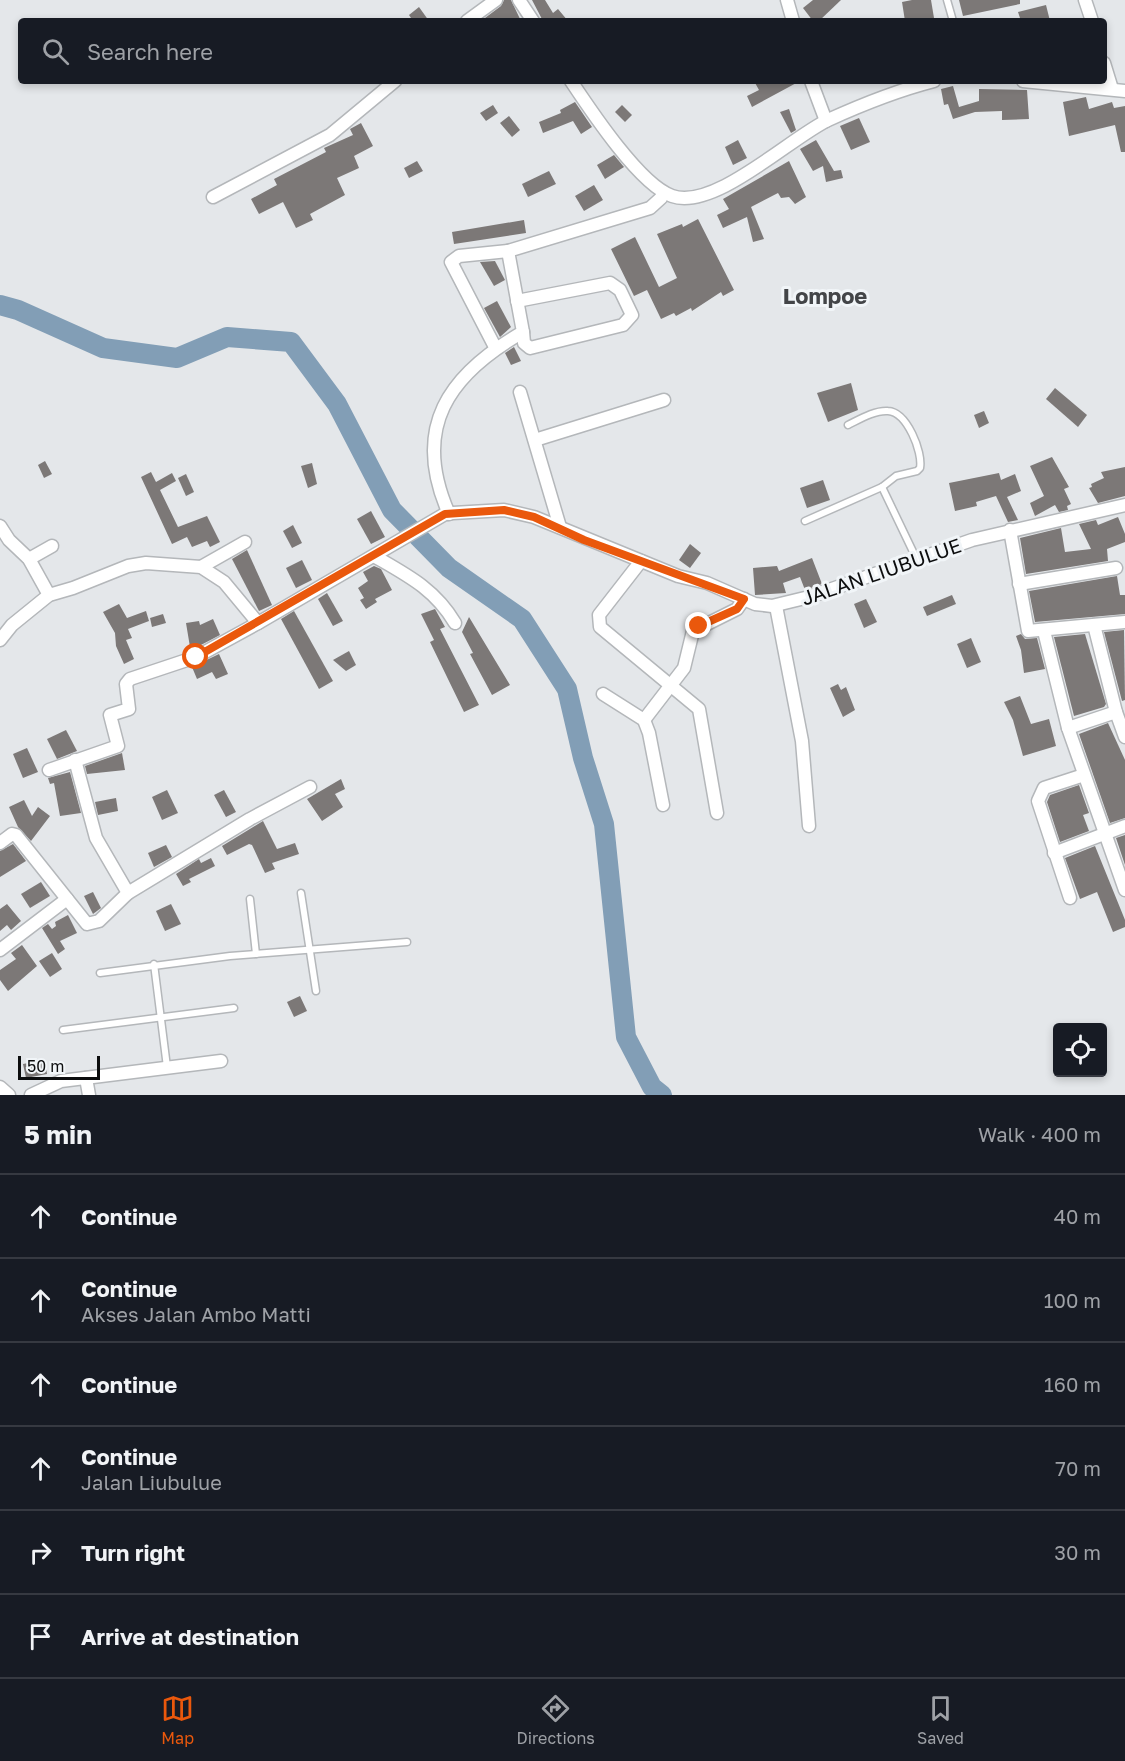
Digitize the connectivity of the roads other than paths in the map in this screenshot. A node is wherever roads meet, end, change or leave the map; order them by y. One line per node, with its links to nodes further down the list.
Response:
1 (496, 0): 6 (street)
2 (519, 0): 7 (street)
3 (787, 0): 8 (street)
4 (947, 0): 9 (lane)
5 (1085, 0): 10 (street)
6 (471, 18)
7 (530, 18)
8 (792, 18)
9 (952, 18)
10 (1091, 18)
11 (1107, 73): 17 (street)
12 (391, 84): 21 (street)
13 (573, 84): 20 (street)
14 (812, 84): 19 (street)
15 (926, 84): 19 (street)
16 (1056, 84): 17 (street)
17 (1112, 89): 18 (street)
18 (1125, 91)
19 (826, 121): 20 (street)
20 (663, 192): 22 (street)
21 (213, 197)
22 (508, 251): 23 (street); 25 (street)
23 (518, 301): 24 (street); 24 (street)
24 (523, 332): 25 (street)
25 (495, 347): 32 (street)
26 (520, 392): 29 (street)
27 (664, 400): 29 (street)
28 (848, 425): 30 (lane)
29 (535, 440): 35 (street)
30 (882, 487): 33 (lane); 41 (lane)
31 (1125, 505): 36 (street, JALAN LIUBULUE)
32 (449, 514): 35 (street, JALAN LIUBULUE); 39 (street)
33 (805, 521)
34 (0, 526): 40 (street)
35 (561, 527): 42 (street, JALAN LIUBULUE)
36 (1010, 530): 41 (street, JALAN LIUBULUE); 45 (street)
37 (246, 542): 43 (street)
38 (52, 546): 40 (street)
39 (374, 556): 50 (street); 51 (street)
40 (29, 559): 46 (street)
41 (917, 560): 48 (street, JALAN LIUBULUE)
42 (641, 561): 47 (street, JALAN LIUBULUE); 55 (street)
43 (201, 567): 46 (street); 50 (street)
44 (1116, 568): 45 (street)
45 (1019, 584): 53 (street)
46 (49, 595): 54 (street)
47 (744, 599): 48 (street, JALAN LIUBULUE); 55 (street)
48 (776, 606): 67 (street)
49 (1125, 622): 52 (street)
50 (258, 623): 61 (street)
51 (455, 623)
52 (1094, 625): 53 (street); 57 (street)
53 (1044, 631): 59 (street)
54 (0, 640)
55 (672, 684): 58 (street); 66 (street)
56 (603, 694): 58 (street)
57 (1116, 712): 59 (street); 60 (street)
58 (644, 720): 65 (street)
59 (1068, 728): 63 (street)
60 (1125, 737)
61 (75, 760): 62 (street); 73 (street)
62 (50, 770)
63 (1084, 774): 69 (street); 71 (street)
64 (310, 787): 73 (street)
65 (663, 805)
66 (717, 813)
67 (809, 826)
68 (1125, 826): 69 (street)
69 (1105, 833): 71 (street); 72 (street)
70 (0, 843): 76 (street)
71 (1054, 852): 75 (street)
72 (1125, 890)
73 (128, 893): 76 (street)
74 (302, 893): 80 (lane)
75 (1070, 898)
76 (67, 899): 79 (street)
77 (250, 899): 81 (lane)
78 (407, 942): 80 (lane)
79 (0, 950)
80 (309, 950): 81 (lane); 84 (lane)
81 (256, 954): 82 (lane)
82 (154, 964): 83 (lane); 86 (lane)
83 (100, 973)
84 (316, 991)
85 (234, 1008): 86 (lane)
86 (160, 1015): 87 (lane); 89 (lane)
87 (63, 1030)
88 (221, 1060): 89 (street)
89 (167, 1067): 90 (street)
90 (86, 1078): 93 (street); 94 (street)
91 (0, 1087): 92 (street)
92 (9, 1095)
93 (31, 1095)
94 (89, 1095)

